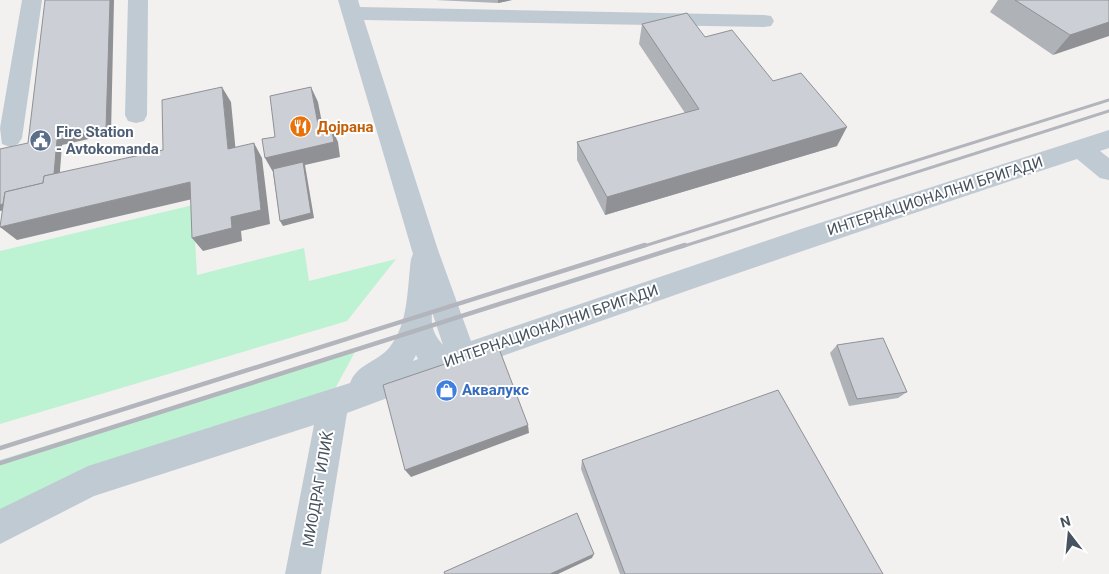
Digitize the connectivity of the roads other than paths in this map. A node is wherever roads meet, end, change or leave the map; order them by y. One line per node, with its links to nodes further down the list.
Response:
1 (32, 0): 7 (street)
2 (138, 0): 6 (street)
3 (350, 7): 4 (street); 11 (street)
4 (578, 8): 5 (street)
5 (764, 21)
6 (136, 115)
7 (10, 138)
8 (1109, 139): 9 (street, ИНТЕРНАЦИОНАЛНИ БРИГАДИ)
9 (1080, 149): 10 (street); 13 (street, ИНТЕРНАЦИОНАЛНИ БРИГАДИ)
10 (1109, 171)
11 (425, 250): 12 (street); 13 (street)
12 (417, 325): 13 (street, ИНТЕРНАЦИОНАЛНИ БРИГАДИ); 14 (street)
13 (452, 360): 14 (street, ИНТЕРНАЦИОНАЛНИ БРИГАДИ)
14 (332, 404): 15 (street, ИНТЕРНАЦИОНАЛНИ БРИГАДИ); 16 (street, МИОДРАГ ИЛИЌ)
15 (0, 527)
16 (303, 574)

